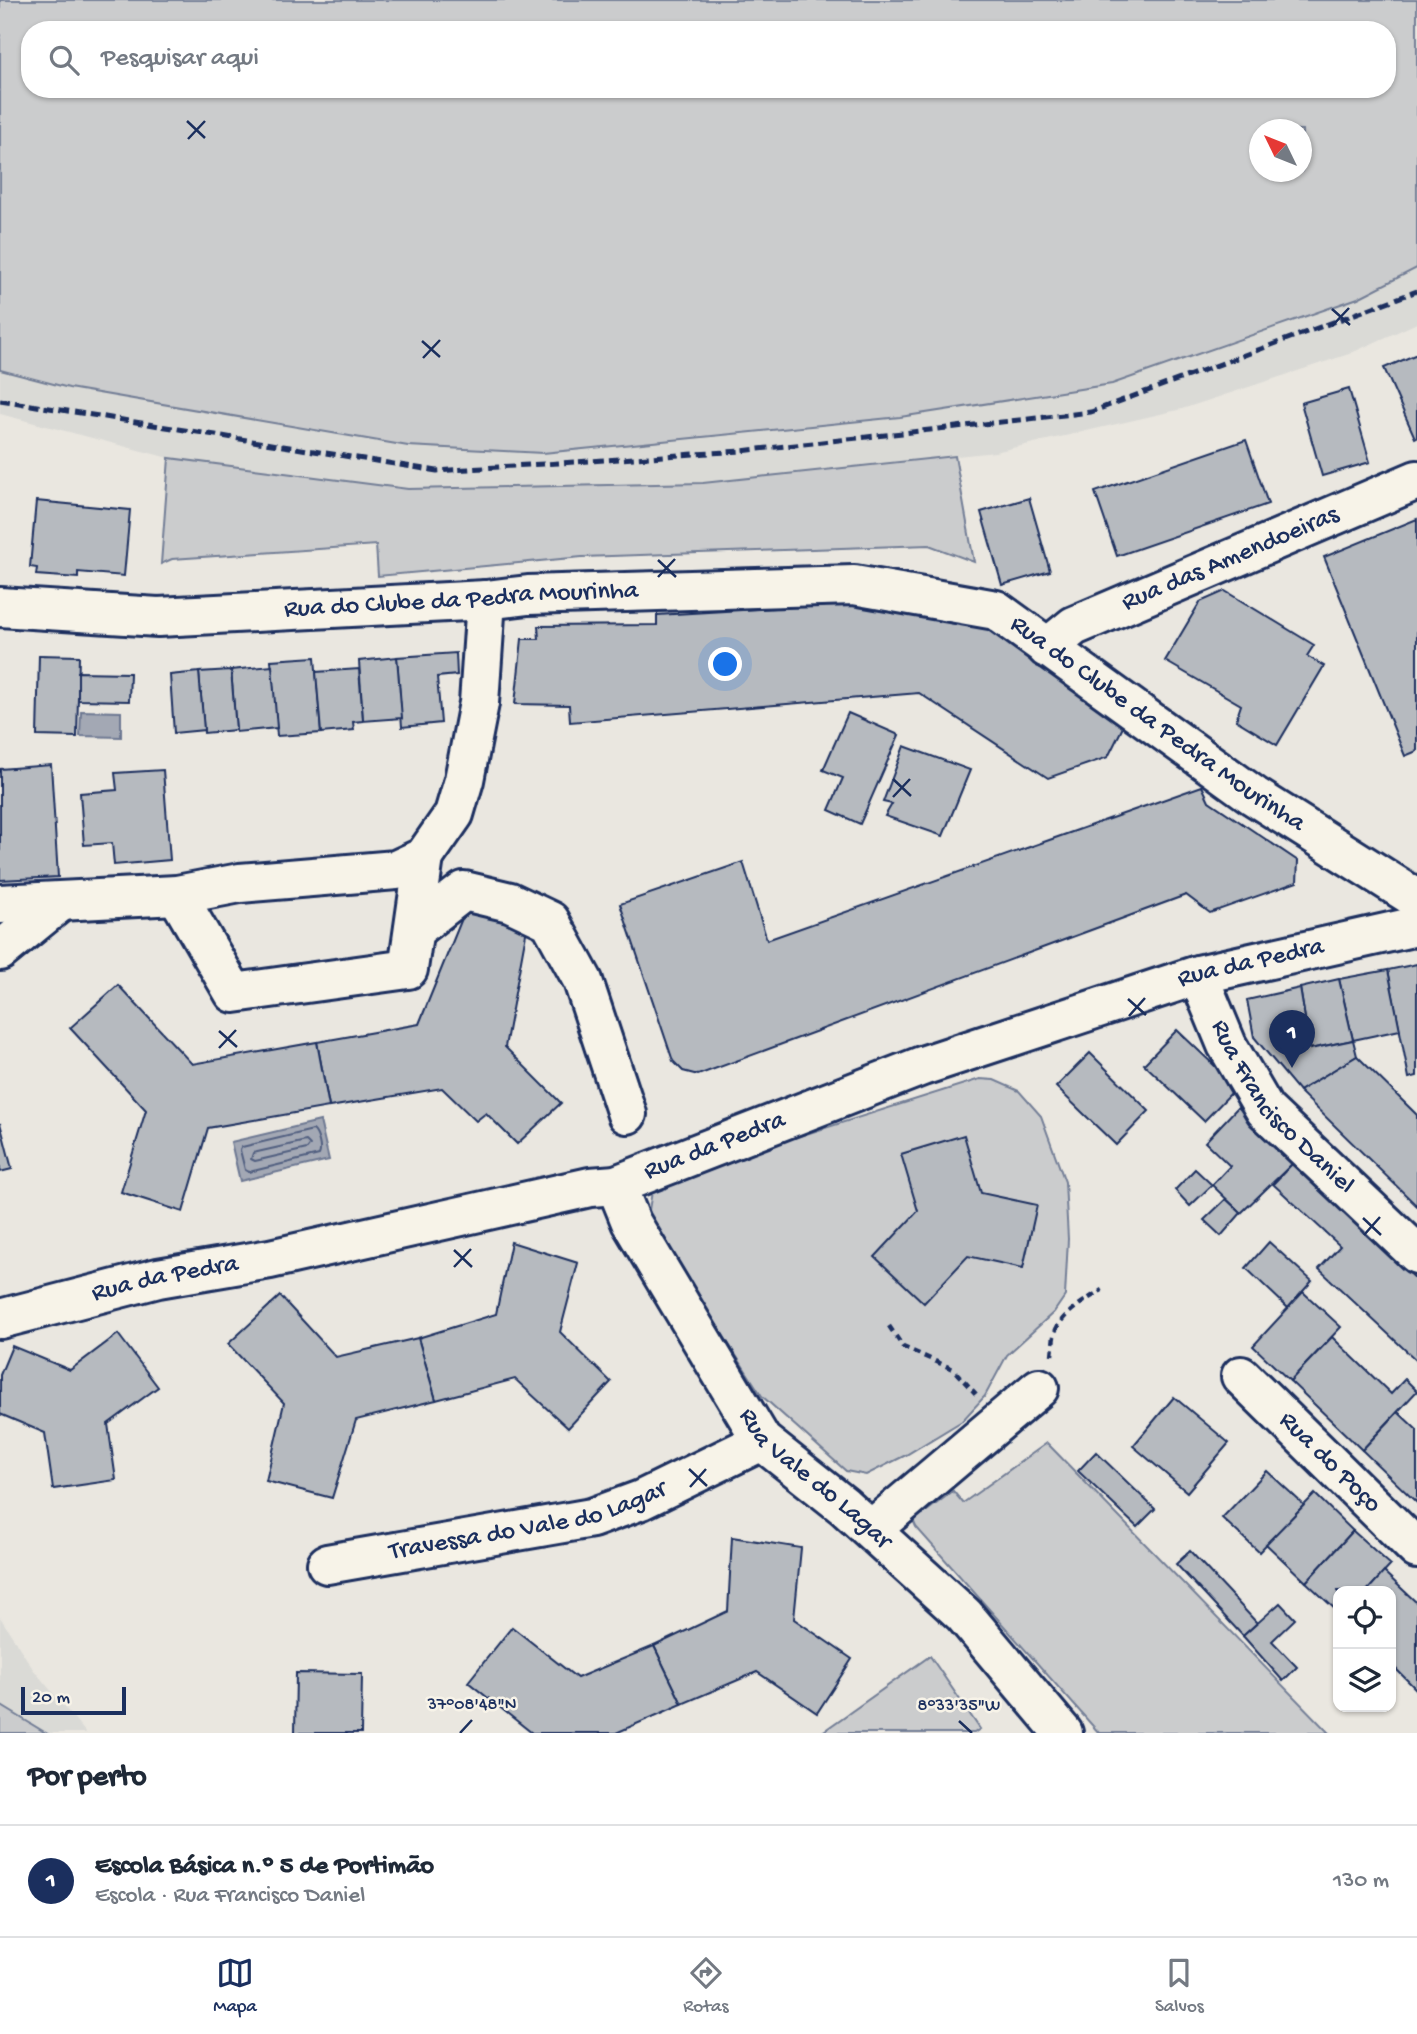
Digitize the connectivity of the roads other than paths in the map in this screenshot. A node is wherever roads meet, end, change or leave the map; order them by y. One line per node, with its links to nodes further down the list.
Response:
1 (1417, 481): 4 (street, Rua das Amendoeiras)
2 (485, 600): 3 (street, Rua do Clube da Pedra Mourinha); 4 (street, Rua do Clube da Pedra Mourinha); 5 (street)
3 (0, 607)
4 (1047, 648): 7 (street, Rua do Clube da Pedra Mourinha)
5 (424, 857): 6 (street); 11 (street)
6 (177, 895): 8 (street); 11 (street)
7 (1417, 899)
8 (60, 902): 9 (street); 12 (street)
9 (0, 904)
10 (1417, 926): 13 (street, Rua da Pedra)
11 (414, 930): 14 (street)
12 (0, 951)
13 (1199, 975): 15 (street, Rua da Pedra); 16 (street, Rua Francisco Daniel)
14 (627, 1114)
15 (616, 1185): 17 (street, Rua da Pedra); 20 (street, Rua Vale do Lagar)
16 (1417, 1254)
17 (0, 1320)
18 (1241, 1376): 22 (street, Rua do Poço)
19 (1039, 1388): 21 (street)
20 (762, 1441): 21 (street, Rua Vale do Lagar); 23 (street, Travessa do Vale do Lagar)
21 (872, 1529): 24 (street, Rua Vale do Lagar)
22 (1417, 1549)
23 (327, 1564)
24 (1063, 1733)

